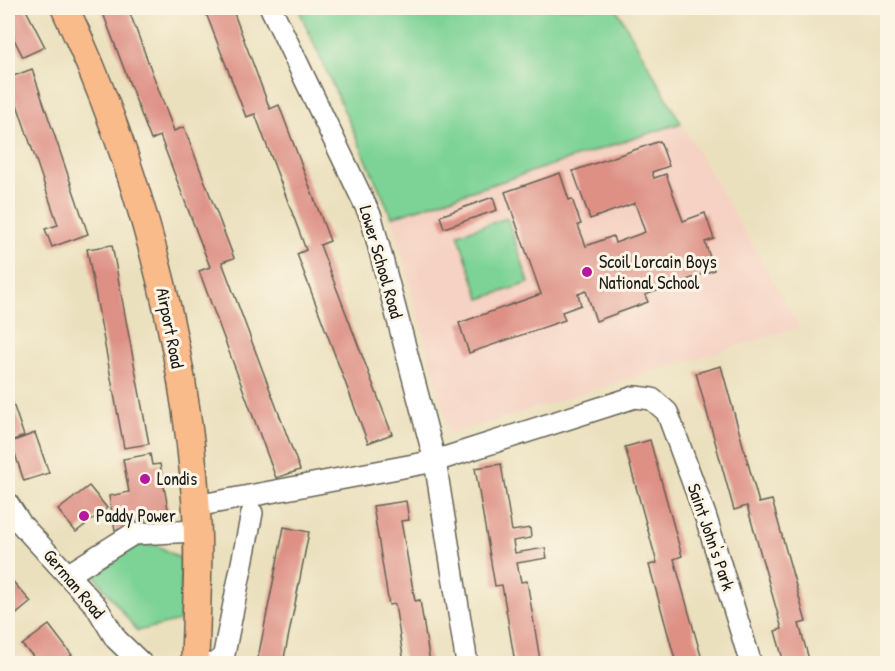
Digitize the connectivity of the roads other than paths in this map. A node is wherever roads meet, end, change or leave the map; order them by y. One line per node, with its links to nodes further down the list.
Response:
1 (65, 8): 6 (main road, Airport Road)
2 (271, 8): 3 (street, Lower School Road)
3 (435, 461): 6 (street); 11 (street); 12 (street, Saint John's Park)
4 (8, 504): 7 (street, German Road)
5 (252, 513): 10 (street)
6 (197, 518): 7 (street); 9 (main road, Airport Road)
7 (69, 574): 8 (street, German Road)
8 (142, 663)
9 (195, 663)
10 (213, 663)
11 (467, 663)
12 (751, 663)

